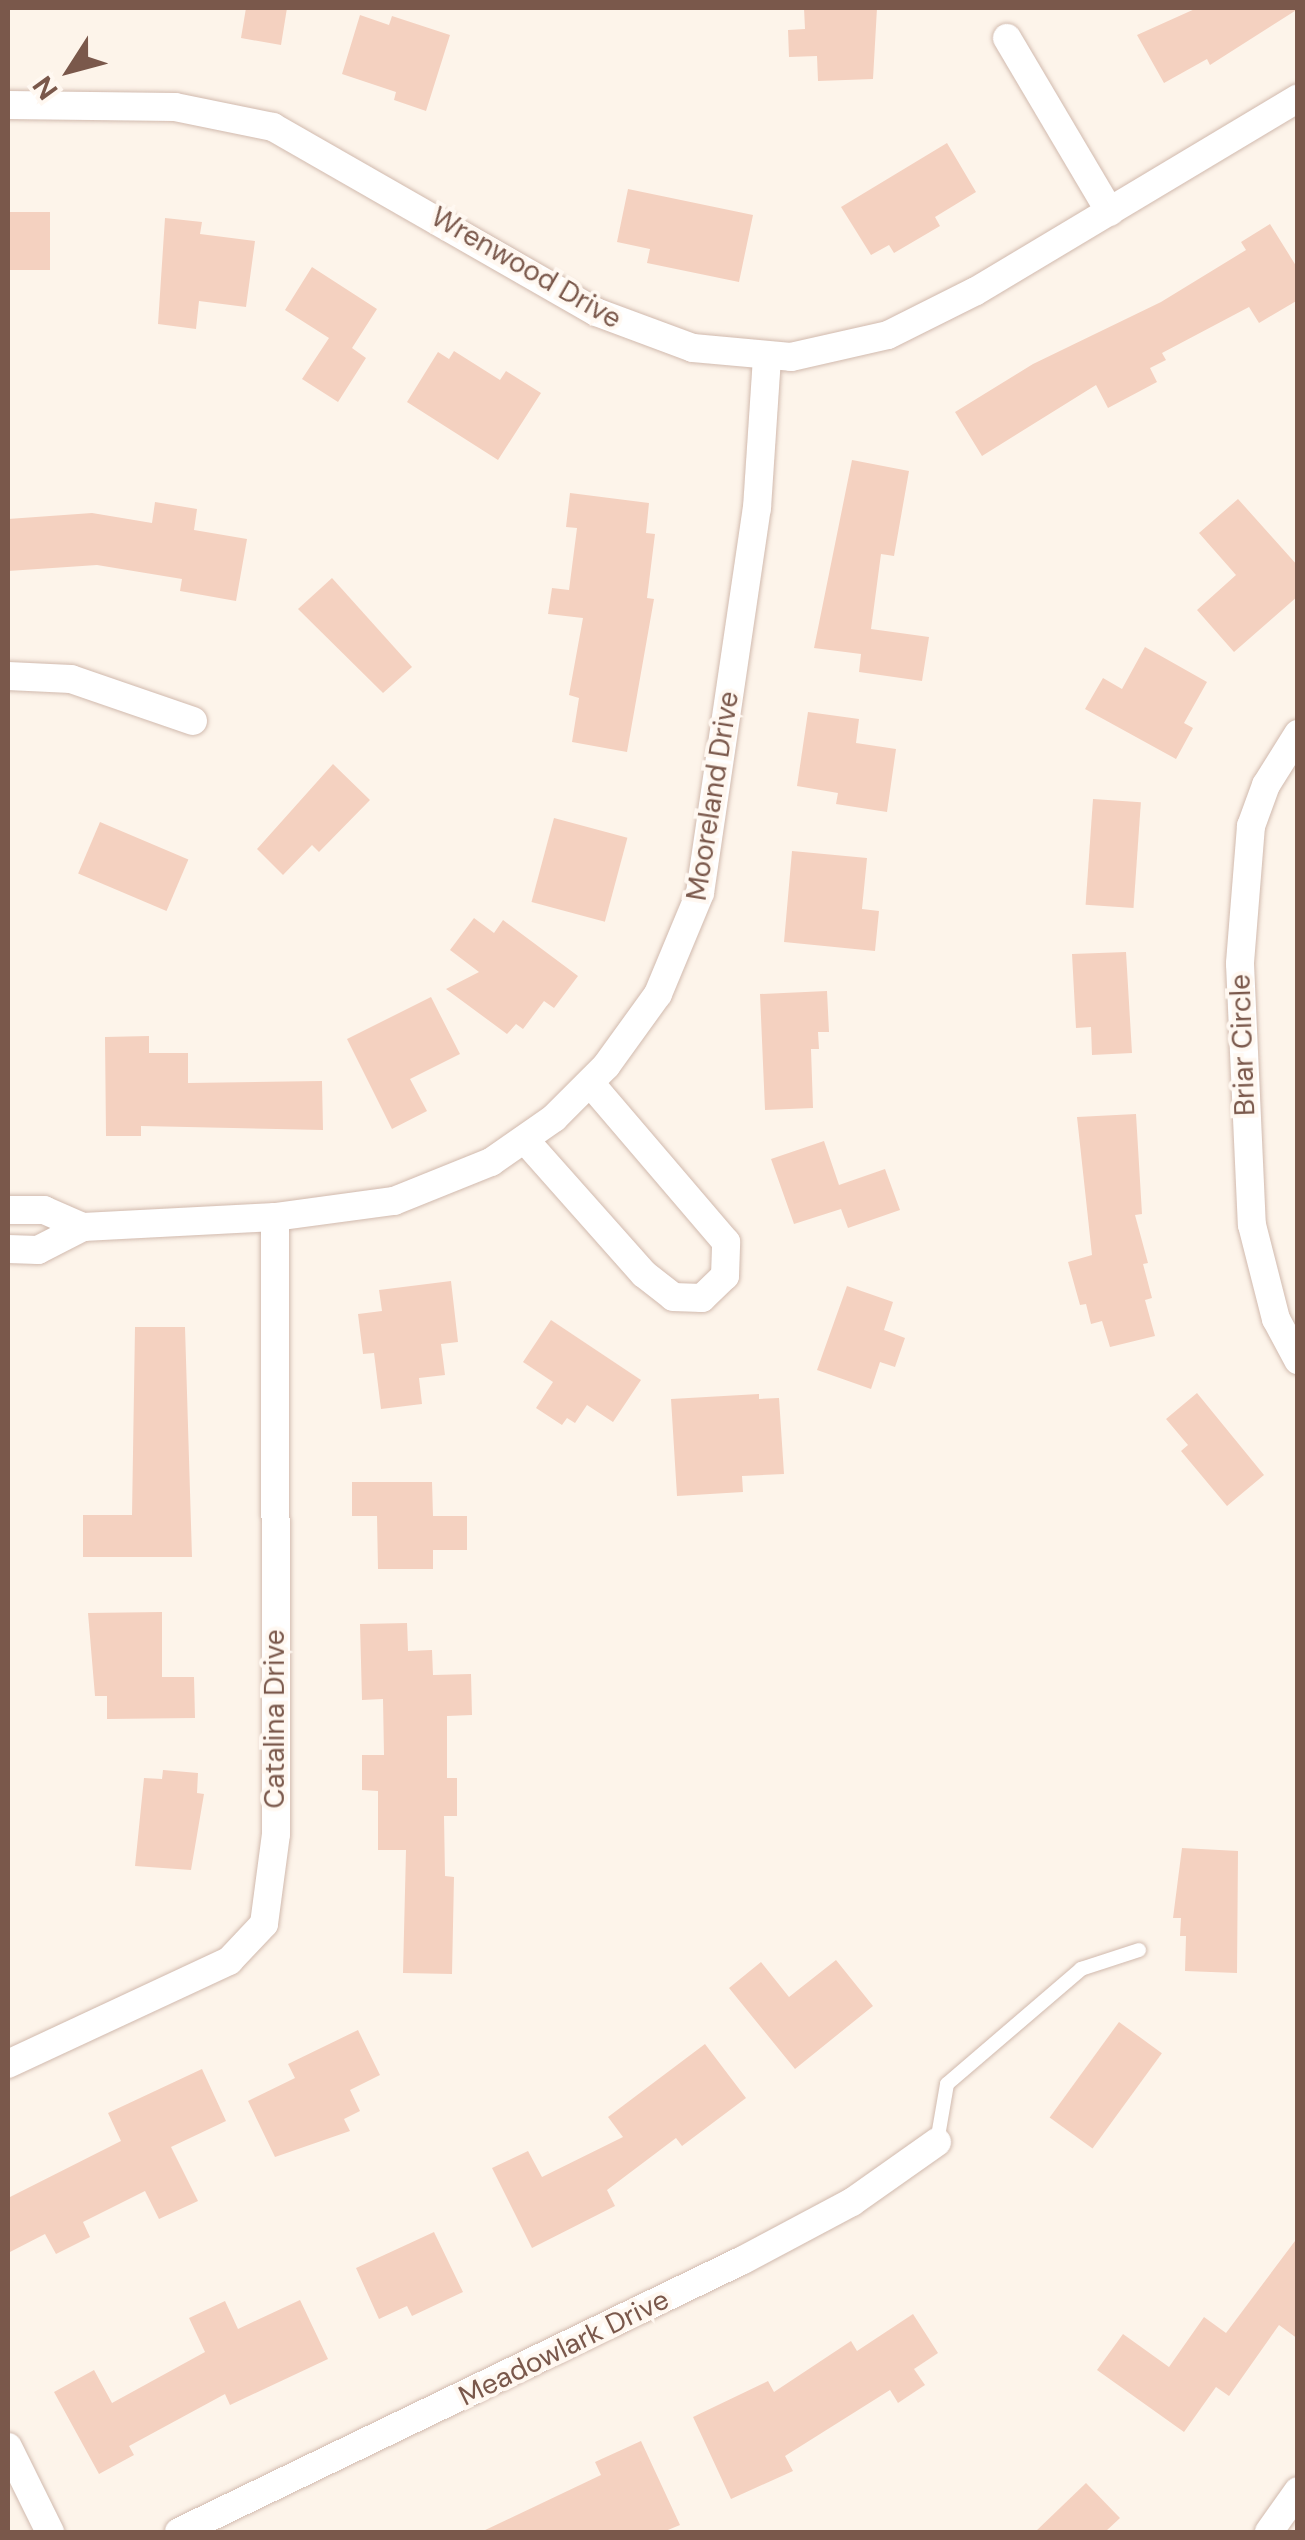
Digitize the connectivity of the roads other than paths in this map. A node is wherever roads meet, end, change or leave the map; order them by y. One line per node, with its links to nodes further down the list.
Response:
1 (1007, 38): 4 (street)
2 (1298, 98): 4 (street, Wrenwood Drive)
3 (8, 105): 5 (street, Wrenwood Drive)
4 (1110, 212): 5 (street, Wrenwood Drive)
5 (767, 356): 9 (street, Mooreland Drive)
6 (8, 676): 7 (street)
7 (193, 721)
8 (1298, 734): 15 (street, Briar Circle)
9 (590, 1083): 10 (street, Mooreland Drive); 10 (street)
10 (525, 1140): 12 (street, Mooreland Drive)
11 (8, 1210): 13 (street, Mooreland Drive)
12 (276, 1217): 13 (street, Mooreland Drive); 17 (street, Catalina Drive)
13 (83, 1228): 14 (street, Mooreland Drive)
14 (8, 1249)
15 (1298, 1360)
16 (1139, 1950): 18 (lane)
17 (8, 2064)
18 (937, 2142): 22 (street, Meadowlark Drive)
19 (8, 2447): 21 (street)
20 (1298, 2491): 23 (street)
21 (50, 2532)
22 (179, 2532)
23 (1269, 2532)

